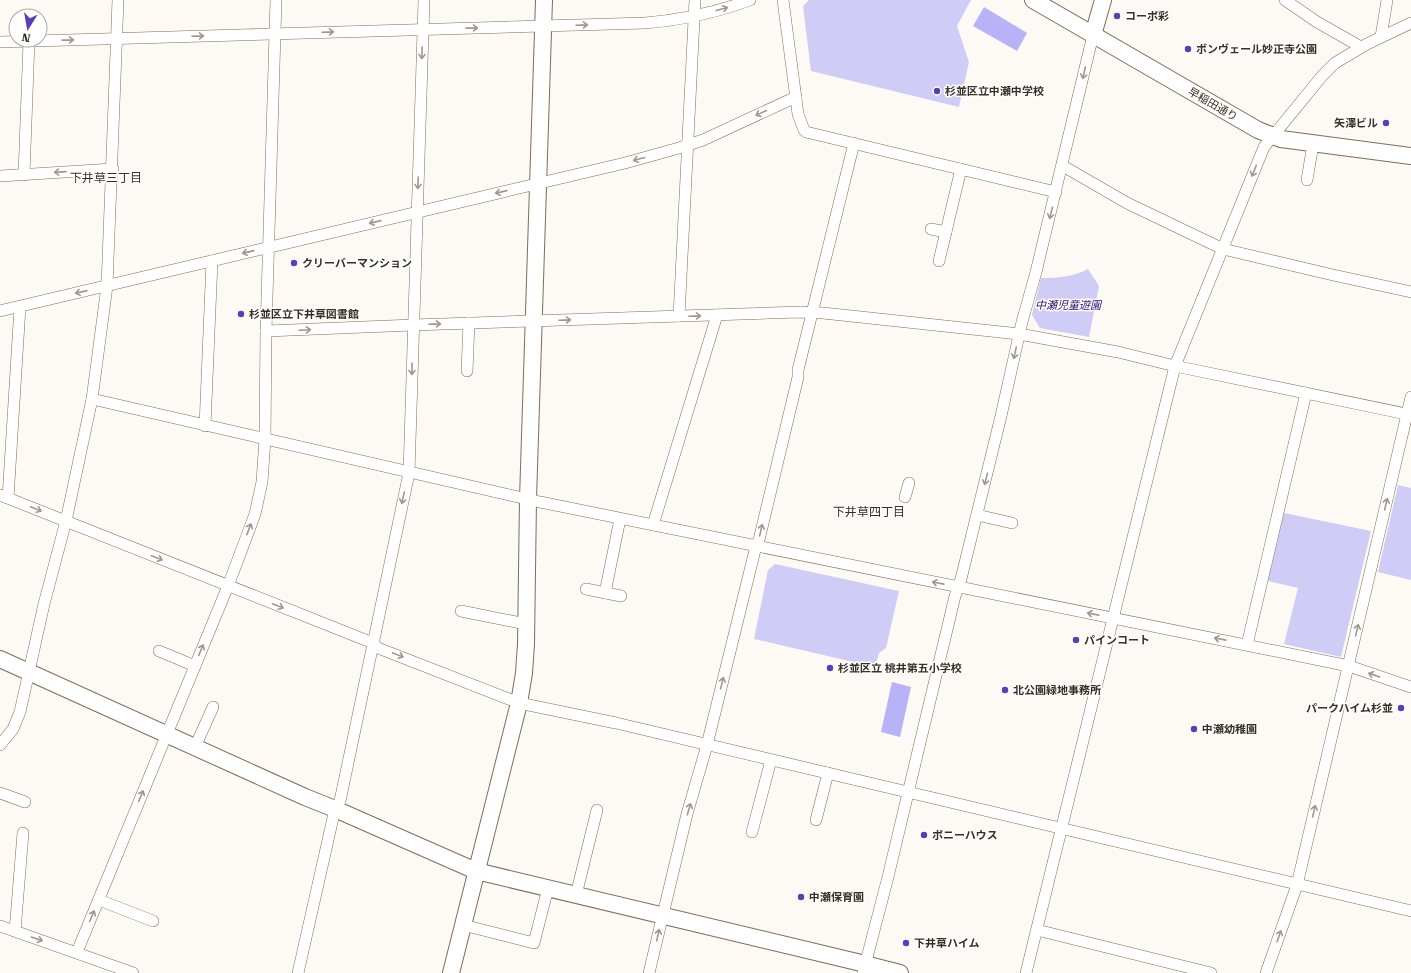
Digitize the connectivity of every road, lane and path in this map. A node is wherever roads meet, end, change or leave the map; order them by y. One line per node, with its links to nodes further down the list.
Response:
1 (118, 0): 19 (street)
2 (276, 0): 16 (street)
3 (424, 0): 15 (street)
4 (544, 0): 14 (street)
5 (695, 0): 12 (street)
6 (750, 0): 12 (street, one-way to 6)
7 (783, 0): 23 (street)
8 (1033, 0): 17 (street, 早稲田通り)
9 (1103, 0): 17 (street)
10 (1285, 0): 21 (street)
11 (1387, 0): 18 (street)
12 (694, 17): 14 (street, one-way to 12); 27 (street)
13 (1411, 22): 18 (street)
14 (544, 26): 15 (street, one-way to 14); 35 (street)
15 (423, 29): 16 (street, one-way to 15); 37 (street, one-way to 37)
16 (275, 34): 19 (street, one-way to 16); 40 (street)
17 (1093, 35): 24 (street, 早稲田通り); 29 (street, one-way to 29)
18 (1381, 37): 21 (street)
19 (117, 39): 20 (street, one-way to 19); 30 (street)
20 (48, 41)
21 (1361, 47): 24 (street)
22 (29, 48): 32 (street)
23 (796, 97): 25 (street); 27 (street, one-way to 27)
24 (1272, 136): 26 (street, 早稲田通り); 41 (street, one-way to 41)
25 (854, 143): 31 (street); 48 (street)
26 (1313, 144): 28 (street, 早稲田通り); 34 (street)
27 (689, 145): 35 (street, one-way to 35); 50 (street)
28 (1411, 156)
29 (1063, 166): 36 (street); 41 (street)
30 (113, 169): 32 (street, one-way to 32); 44 (street)
31 (961, 169): 36 (street); 39 (street)
32 (24, 174): 33 (street)
33 (0, 176)
34 (1307, 180)
35 (539, 183): 37 (street, one-way to 37); 51 (street)
36 (1056, 192): 55 (street, one-way to 55)
37 (417, 212): 40 (street, one-way to 40); 53 (street)
38 (931, 229): 39 (street)
39 (946, 232): 43 (street)
40 (268, 248): 42 (street, one-way to 42); 54 (street)
41 (1223, 249): 45 (street); 56 (street)
42 (212, 261): 44 (street); 62 (street)
43 (939, 261)
44 (107, 286): 46 (street, one-way to 46); 60 (street)
45 (1411, 292)
46 (20, 307): 47 (street); 66 (street)
47 (0, 312)
48 (812, 313): 49 (street); 55 (street); 74 (street, one-way to 48)
49 (717, 315): 50 (street, one-way to 49); 73 (street)
50 (679, 316): 51 (street, one-way to 50)
51 (534, 320): 52 (street); 68 (street)
52 (468, 323): 53 (street, one-way to 52); 57 (street)
53 (413, 324): 54 (street, one-way to 53); 64 (street, one-way to 64)
54 (266, 332): 63 (street)
55 (1019, 334): 56 (street); 69 (street, one-way to 69)
56 (1175, 366): 58 (street); 81 (street)
57 (467, 371)
58 (1306, 393): 61 (street); 84 (street)
59 (1411, 397): 61 (street)
60 (92, 399): 62 (street); 71 (street)
61 (1409, 414): 88 (street, one-way to 61)
62 (205, 426): 63 (street)
63 (265, 439): 64 (street); 75 (street, one-way to 63)
64 (409, 473): 68 (street); 83 (street, one-way to 83)
65 (909, 483): 67 (street)
66 (4, 497): 71 (street, one-way to 71)
67 (906, 497)
68 (528, 499): 70 (street); 82 (street)
69 (977, 515): 72 (street); 76 (street)
70 (620, 519): 73 (street); 78 (street)
71 (66, 521): 75 (street, one-way to 75); 89 (street)
72 (1012, 523)
73 (653, 525): 74 (street)
74 (756, 546): 76 (street, one-way to 74); 95 (street, one-way to 74)
75 (228, 586): 83 (street, one-way to 83); 87 (street, one-way to 75)
76 (958, 587): 81 (street, one-way to 76); 99 (street)
77 (586, 589): 78 (street)
78 (604, 593): 79 (street)
79 (621, 596)
80 (461, 611): 82 (street)
81 (1114, 618): 84 (street, one-way to 81); 105 (street)
82 (526, 624): 91 (street)
83 (373, 643): 91 (street, one-way to 91); 102 (street)
84 (1247, 645): 88 (street)
85 (159, 651): 87 (street)
86 (0, 659): 89 (street)
87 (195, 666): 93 (street)
88 (1349, 666): 90 (street, one-way to 88); 109 (street, one-way to 88)
89 (30, 672): 93 (street); 94 (street)
90 (1411, 687)
91 (519, 703): 95 (street); 108 (street)
92 (214, 707): 96 (street)
93 (167, 735): 96 (street); 112 (street, one-way to 93)
94 (0, 745)
95 (707, 745): 97 (street); 114 (street, one-way to 95)
96 (195, 747): 102 (street)
97 (771, 760): 98 (street); 106 (street)
98 (828, 773): 99 (street); 104 (street)
99 (908, 792): 105 (street); 121 (street)
100 (0, 793): 101 (street)
101 (24, 802)
102 (335, 809): 108 (street); 123 (street)
103 (597, 810): 111 (street)
104 (816, 820)
105 (1062, 828): 109 (street); 118 (street)
106 (752, 832)
107 (23, 833): 119 (street)
108 (476, 871): 110 (street); 116 (street)
109 (1297, 884): 113 (street); 129 (street, one-way to 109)
110 (548, 888): 111 (street); 116 (street)
111 (576, 895): 114 (street)
112 (98, 900): 115 (street); 120 (street, one-way to 112)
113 (1411, 911)
114 (663, 915): 121 (street); 125 (street, one-way to 114)
115 (153, 921)
116 (463, 925): 124 (street)
117 (0, 926): 119 (street)
118 (1037, 930): 127 (street); 128 (street)
119 (15, 931): 120 (street, one-way to 120)
120 (77, 952): 122 (street)
121 (864, 968): 126 (street)
122 (133, 973)
123 (298, 973)
124 (451, 973)
125 (649, 973)
126 (900, 973)
127 (1026, 973)
128 (1211, 973)
129 (1266, 973)

